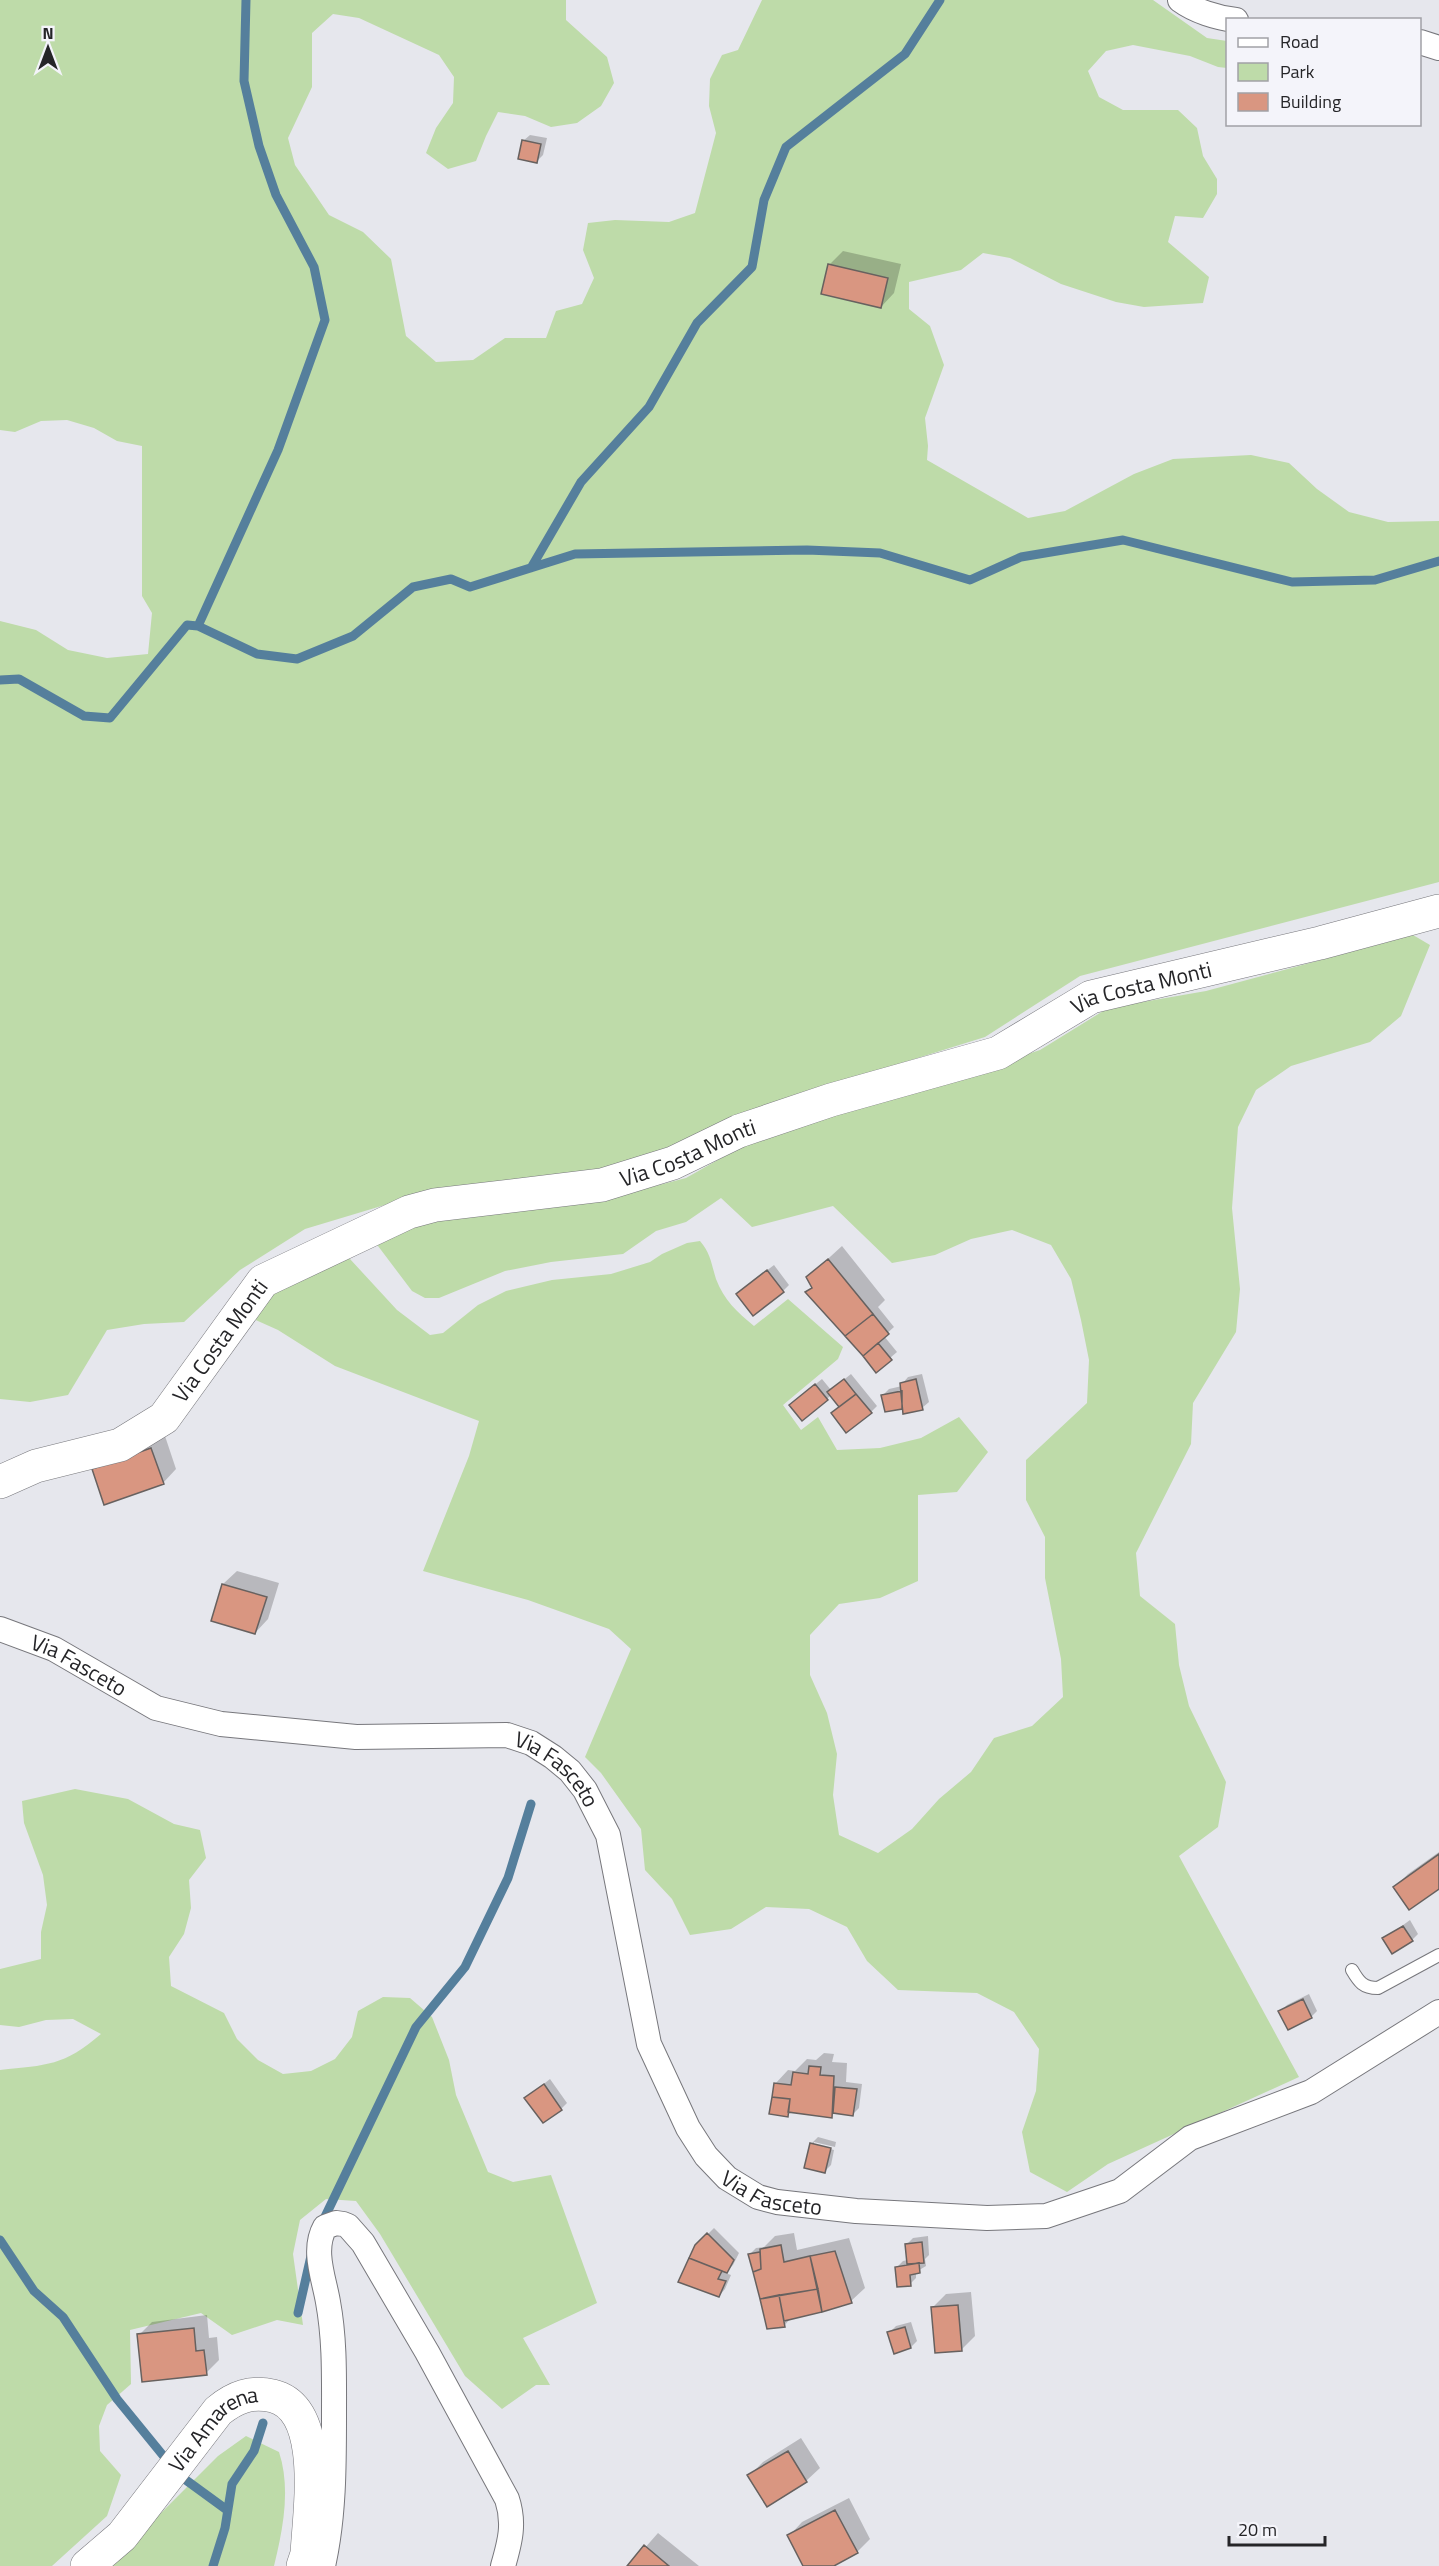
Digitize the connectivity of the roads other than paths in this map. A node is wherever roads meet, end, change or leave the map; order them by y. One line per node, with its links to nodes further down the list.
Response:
1 (1180, 0): 2 (street)
2 (1226, 18)
3 (1421, 43): 4 (street)
4 (1439, 48)
5 (1439, 911): 6 (street, Via Costa Monti)
6 (0, 1482)
7 (0, 1629): 10 (street, Via Fasceto)
8 (1439, 1955): 9 (lane)
9 (1352, 1970)
10 (1439, 2012)
11 (87, 2566): 12 (street, Via Amarena)
12 (303, 2566)
13 (323, 2566): 14 (street)
14 (503, 2566)

